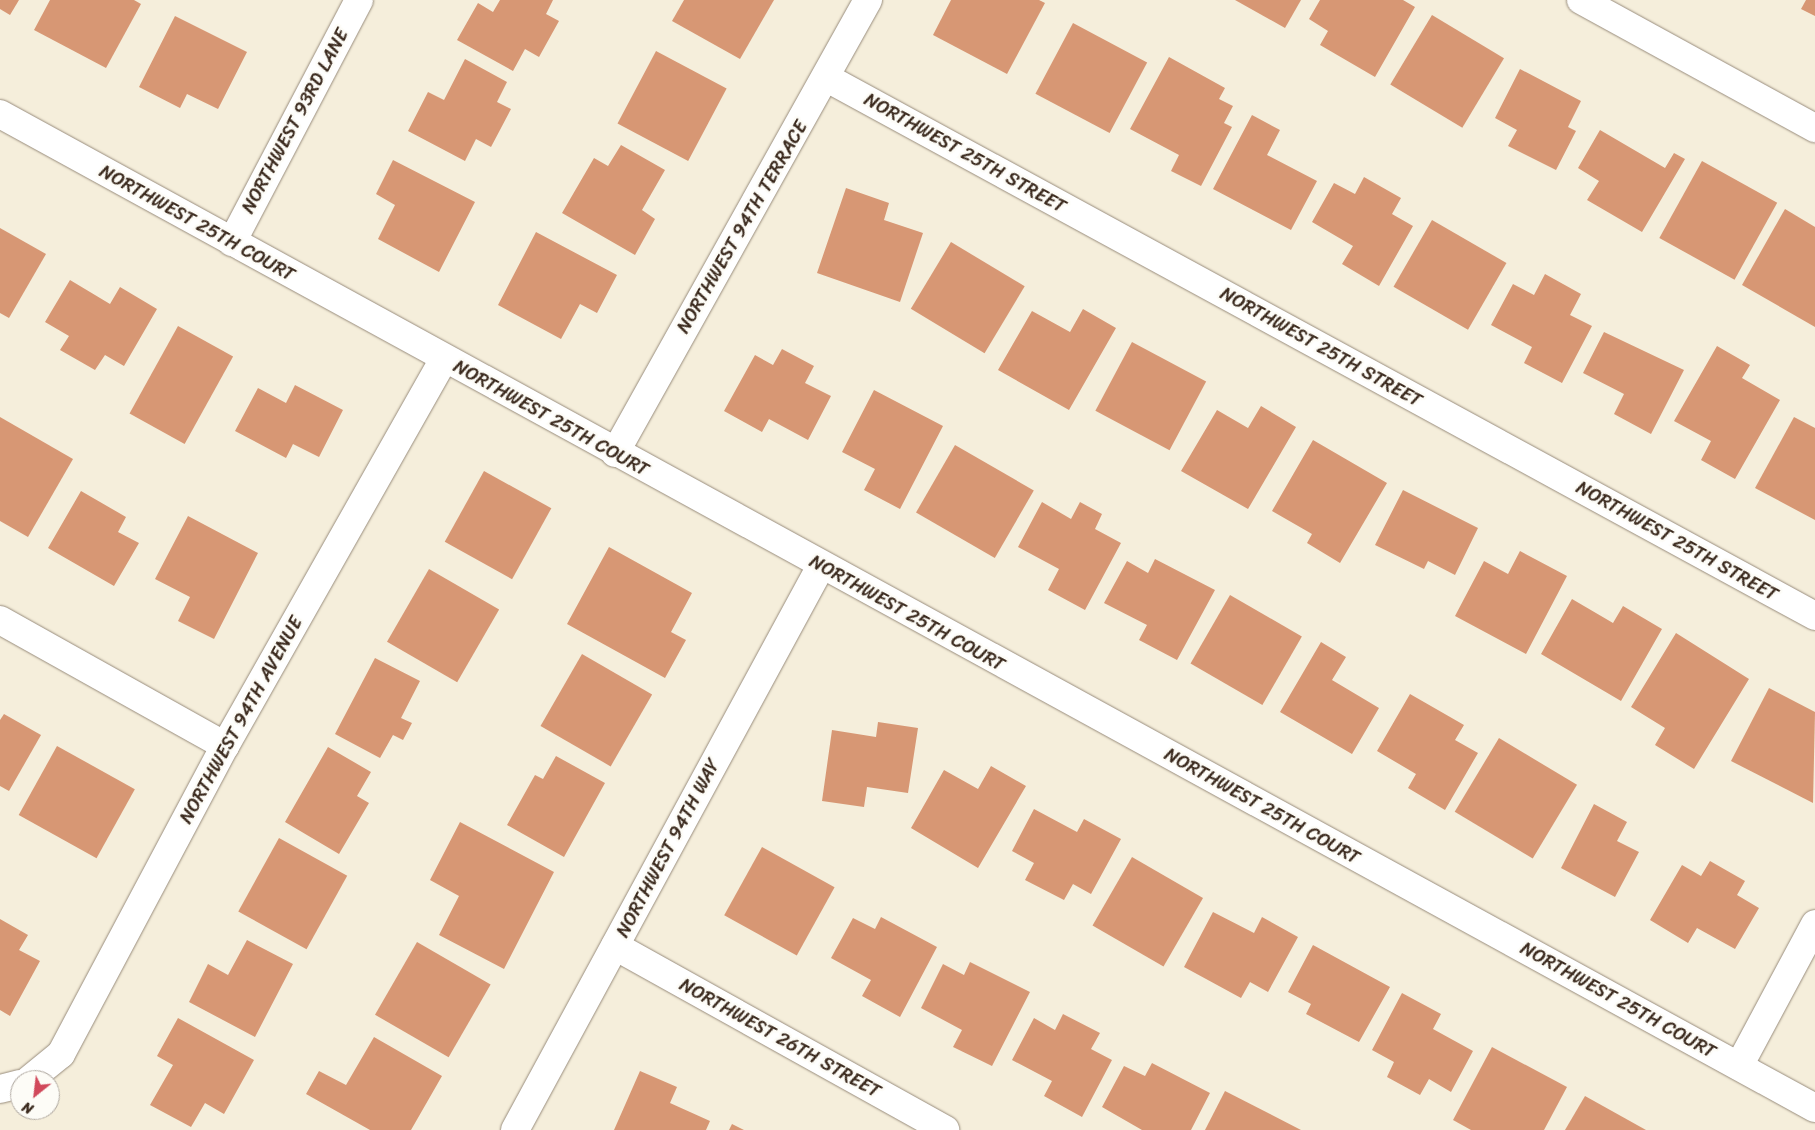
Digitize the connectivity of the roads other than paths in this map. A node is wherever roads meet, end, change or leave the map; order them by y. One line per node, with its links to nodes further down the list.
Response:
1 (359, 0): 7 (street, NORTHWEST 93RD LANE)
2 (868, 0): 4 (street, NORTHWEST 94TH TERRACE)
3 (1581, 0): 6 (street)
4 (827, 78): 9 (street, NORTHWEST 94TH TERRACE); 11 (street, NORTHWEST 25TH STREET)
5 (0, 114): 7 (street, NORTHWEST 25TH COURT)
6 (1815, 128)
7 (232, 242): 8 (street, NORTHWEST 25TH COURT)
8 (444, 358): 9 (street, NORTHWEST 25TH COURT); 13 (street, NORTHWEST 94TH AVENUE)
9 (614, 453): 10 (street, NORTHWEST 25TH COURT)
10 (821, 566): 15 (street, NORTHWEST 94TH WAY); 16 (street, NORTHWEST 25TH COURT)
11 (1815, 616)
12 (0, 620): 13 (street)
13 (225, 746): 17 (street, NORTHWEST 94TH AVENUE)
14 (1815, 924): 16 (street)
15 (616, 946): 19 (street, NORTHWEST 94TH WAY); 20 (street, NORTHWEST 26TH STREET)
16 (1739, 1066): 18 (street, NORTHWEST 25TH COURT)
17 (41, 1070)
18 (1815, 1108)
19 (515, 1130)
20 (945, 1130)

